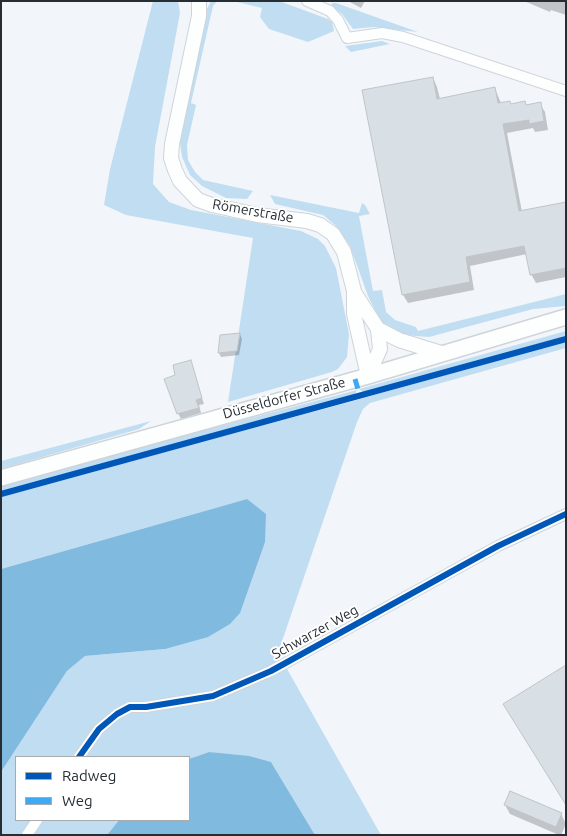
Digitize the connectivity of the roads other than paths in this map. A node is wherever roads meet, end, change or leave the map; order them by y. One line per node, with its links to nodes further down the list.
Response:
1 (198, 1): 4 (street, Römerstraße)
2 (307, 1): 3 (street)
3 (566, 91)
4 (354, 291): 6 (street, Römerstraße); 8 (street, Römerstraße)
5 (566, 317): 7 (main road, Düsseldorfer Straße)
6 (378, 328): 7 (street); 8 (street)
7 (441, 353): 8 (main road, Düsseldorfer Straße)
8 (368, 376): 9 (main road, Düsseldorfer Straße)
9 (1, 478)
10 (566, 514): 11 (street, Schwarzer Weg)
11 (80, 756)
12 (36, 821): 13 (street)
13 (27, 835)

